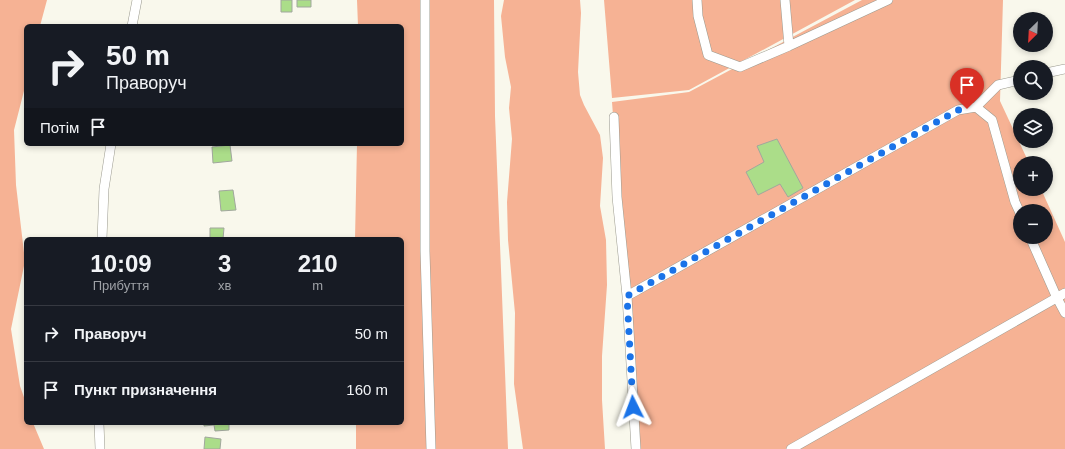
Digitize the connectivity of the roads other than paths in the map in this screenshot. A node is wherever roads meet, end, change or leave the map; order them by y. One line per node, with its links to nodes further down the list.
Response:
1 (137, 0): 6 (lane)
2 (425, 0): 22 (lane)
3 (697, 0): 7 (lane)
4 (785, 0): 7 (lane)
5 (888, 0): 7 (lane)
6 (132, 24)
7 (789, 46)
8 (1065, 69): 9 (lane)
9 (1053, 72)
10 (1013, 82): 11 (lane)
11 (976, 107): 14 (lane); 17 (lane)
12 (614, 117): 17 (lane)
13 (111, 146): 15 (lane)
14 (1016, 204)
15 (102, 237)
16 (1034, 244): 18 (lane)
17 (627, 296): 23 (lane)
18 (1061, 296): 19 (lane); 24 (lane)
19 (1065, 313)
20 (99, 425): 21 (lane)
21 (100, 449)
22 (431, 449)
23 (636, 449)
24 (791, 449)

